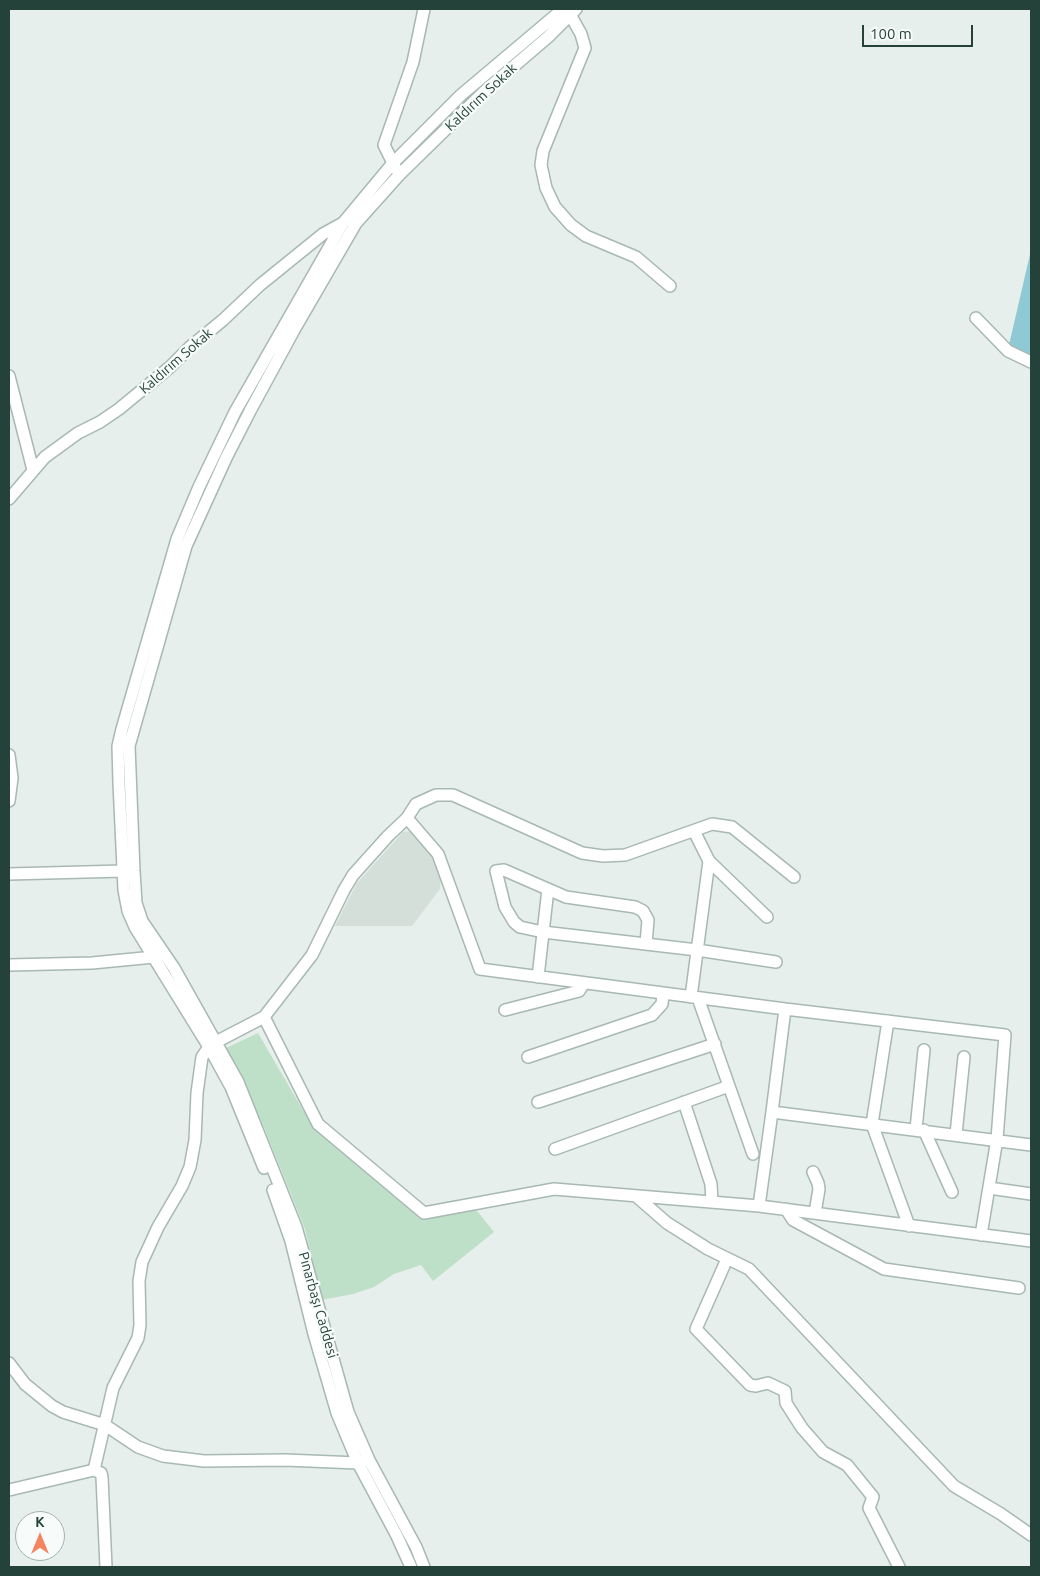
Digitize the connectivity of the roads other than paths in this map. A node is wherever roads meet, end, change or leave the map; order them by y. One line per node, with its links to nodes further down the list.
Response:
1 (424, 9): 3 (street)
2 (569, 10): 3 (street, Kaldırım Sokak); 4 (street, Kaldırım Sokak); 7 (street)
3 (393, 163): 4 (street); 5 (street, Kaldırım Sokak)
4 (399, 175): 6 (street, Kaldırım Sokak)
5 (344, 223): 6 (street, Kaldırım Sokak); 11 (street, Kaldırım Sokak); 18 (street)
6 (356, 223): 26 (street)
7 (670, 286)
8 (976, 318): 9 (street)
9 (1031, 362)
10 (9, 376): 11 (street)
11 (33, 470): 12 (street, Kaldırım Sokak)
12 (9, 499)
13 (9, 755): 14 (street)
14 (9, 801)
15 (407, 818): 16 (street); 29 (street); 35 (street)
16 (694, 831): 17 (street); 20 (street)
17 (709, 860): 22 (street); 25 (street)
18 (123, 871): 19 (street); 26 (street)
19 (9, 874)
20 (794, 877)
21 (548, 889): 23 (street); 23 (street); 24 (street)
22 (767, 917)
23 (543, 932): 24 (street); 29 (street)
24 (646, 944): 25 (street)
25 (697, 950): 27 (street); 32 (street)
26 (158, 954): 28 (street); 37 (street)
27 (776, 962)
28 (9, 965)
29 (538, 977): 30 (street)
30 (584, 983): 31 (street); 34 (street)
31 (663, 993): 32 (street); 40 (street)
32 (695, 998): 33 (street); 38 (street)
33 (785, 1009): 36 (street); 45 (street)
34 (505, 1010)
35 (264, 1017): 37 (street); 57 (street)
36 (888, 1021): 46 (street); 49 (street)
37 (212, 1044): 68 (street); 69 (street)
38 (715, 1044): 42 (street); 43 (street)
39 (924, 1050): 47 (street)
40 (528, 1057)
41 (964, 1057): 48 (street)
42 (729, 1086): 44 (street); 52 (street)
43 (538, 1102)
44 (684, 1102): 51 (street); 58 (street)
45 (772, 1112): 46 (street); 59 (street)
46 (872, 1124): 47 (street); 62 (street)
47 (920, 1130): 48 (street); 55 (street)
48 (956, 1134): 49 (street)
49 (997, 1139): 50 (street); 54 (street)
50 (1031, 1145)
51 (555, 1149)
52 (753, 1154)
53 (813, 1172): 61 (street)
54 (989, 1188): 56 (street); 63 (street)
55 (952, 1192)
56 (1031, 1194)
57 (636, 1196): 58 (street); 65 (street)
58 (712, 1202): 59 (street)
59 (759, 1206): 60 (street)
60 (786, 1210): 61 (street); 66 (street)
61 (815, 1213): 62 (street)
62 (909, 1226): 63 (street)
63 (981, 1235): 64 (street)
64 (1031, 1241)
65 (728, 1259): 72 (street); 76 (street)
66 (1019, 1288)
67 (9, 1363): 68 (street)
68 (106, 1425): 69 (street); 70 (street)
69 (363, 1461): 74 (street); 75 (street)
70 (94, 1470): 71 (street); 73 (street)
71 (9, 1490)
72 (1031, 1535)
73 (106, 1567)
74 (411, 1567)
75 (424, 1567)
76 (899, 1567)

